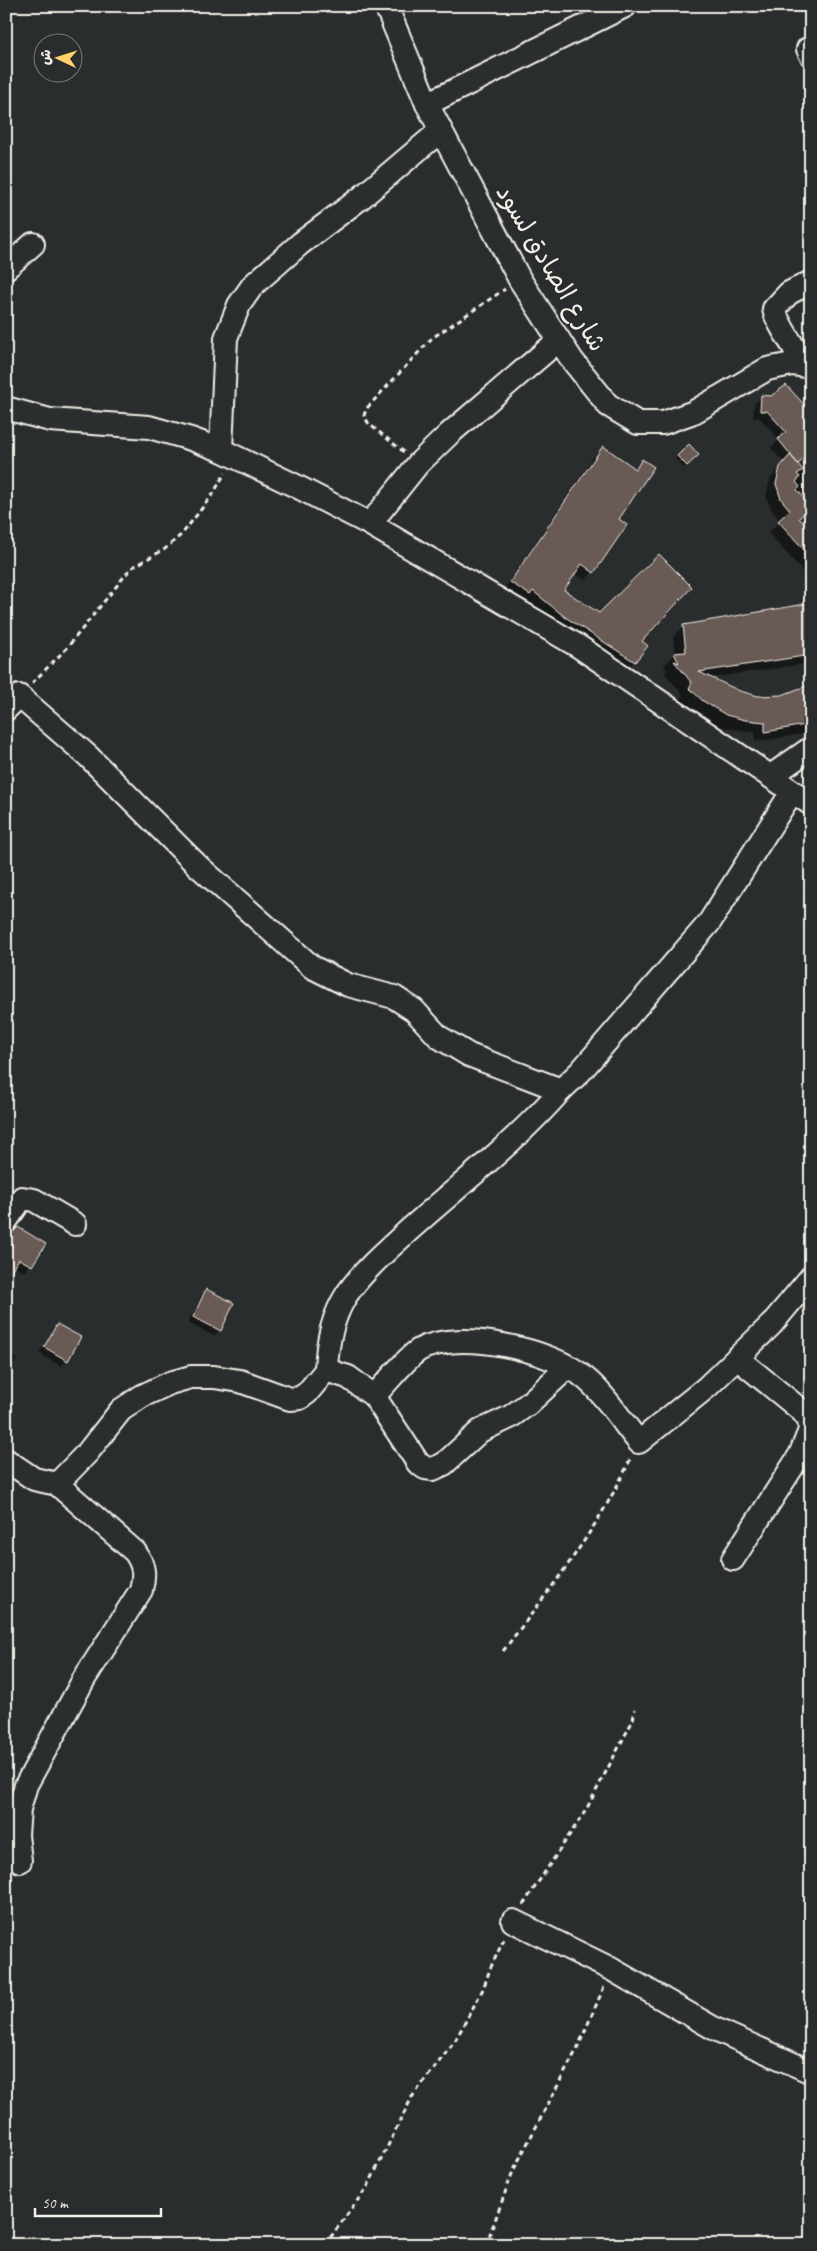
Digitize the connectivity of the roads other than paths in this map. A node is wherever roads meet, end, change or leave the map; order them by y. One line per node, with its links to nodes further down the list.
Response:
1 (386, 6): 3 (street, شارع الصادق لسود)
2 (625, 6): 3 (street)
3 (427, 104): 4 (street, شارع الصادق لسود)
4 (440, 131): 8 (street, شارع الصادق لسود); 11 (street)
5 (33, 244): 6 (street)
6 (6, 268)
7 (811, 282): 9 (street)
8 (559, 340): 9 (street, شارع الصادق لسود); 12 (street)
9 (807, 366)
10 (6, 408): 11 (street)
11 (227, 453): 12 (street)
12 (370, 524): 15 (street)
13 (13, 702): 18 (street)
14 (811, 748): 15 (street)
15 (771, 776): 16 (street)
16 (792, 792): 17 (street); 18 (street)
17 (811, 804)
18 (561, 1090): 24 (street)
19 (6, 1221): 20 (street)
20 (75, 1224)
21 (807, 1290): 22 (street)
22 (737, 1358): 23 (street); 28 (street)
23 (568, 1366): 25 (street); 25 (street)
24 (326, 1370): 25 (street); 27 (street)
25 (374, 1396)
26 (10, 1465): 27 (street)
27 (57, 1484): 29 (street)
28 (733, 1559)
29 (20, 1861)
30 (513, 1921): 31 (street)
31 (811, 2072)

